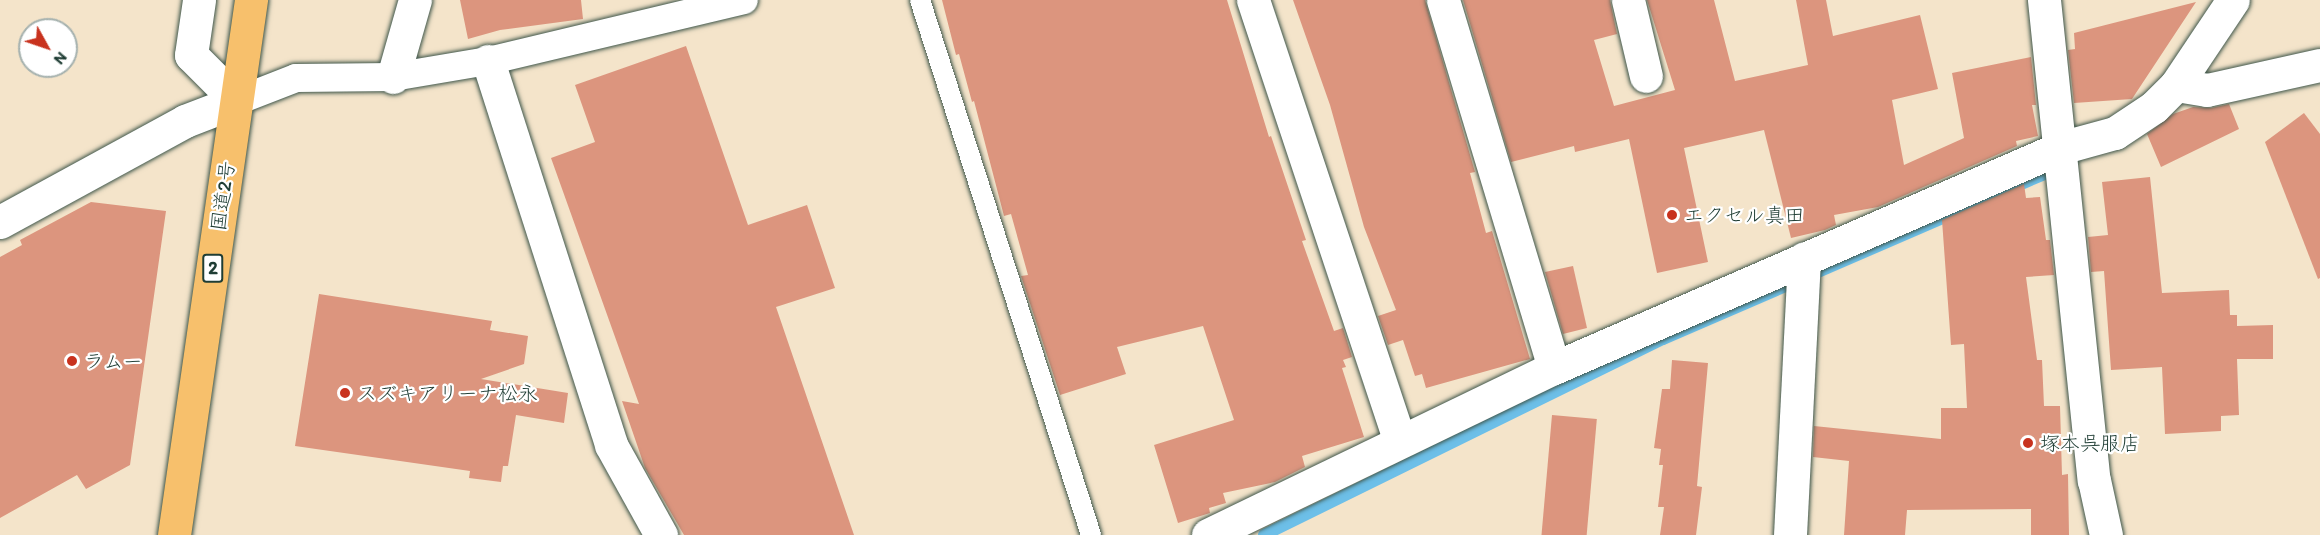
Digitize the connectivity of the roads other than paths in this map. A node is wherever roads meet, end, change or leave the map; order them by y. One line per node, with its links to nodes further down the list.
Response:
1 (199, 0): 16 (street)
2 (251, 0): 16 (highway, 国道2号 / 2)
3 (415, 0): 13 (street)
4 (744, 0): 11 (street)
5 (920, 0): 25 (lane)
6 (1253, 0): 21 (street)
7 (1443, 0): 20 (street)
8 (1628, 0): 14 (street)
9 (2044, 0): 17 (street)
10 (2233, 0): 15 (street)
11 (488, 61): 13 (street); 24 (street)
12 (2320, 64): 15 (street)
13 (393, 76): 16 (street)
14 (1646, 76)
15 (2176, 85): 17 (street)
16 (237, 101): 18 (street); 23 (highway, 国道2号 / 2)
17 (2060, 148): 19 (street); 27 (street)
18 (0, 222)
19 (1804, 258): 20 (street); 26 (street)
20 (1554, 368): 21 (street)
21 (1400, 441): 22 (street)
22 (1227, 531)
23 (174, 535)
24 (660, 535)
25 (1091, 535)
26 (1790, 535)
27 (2106, 535)

